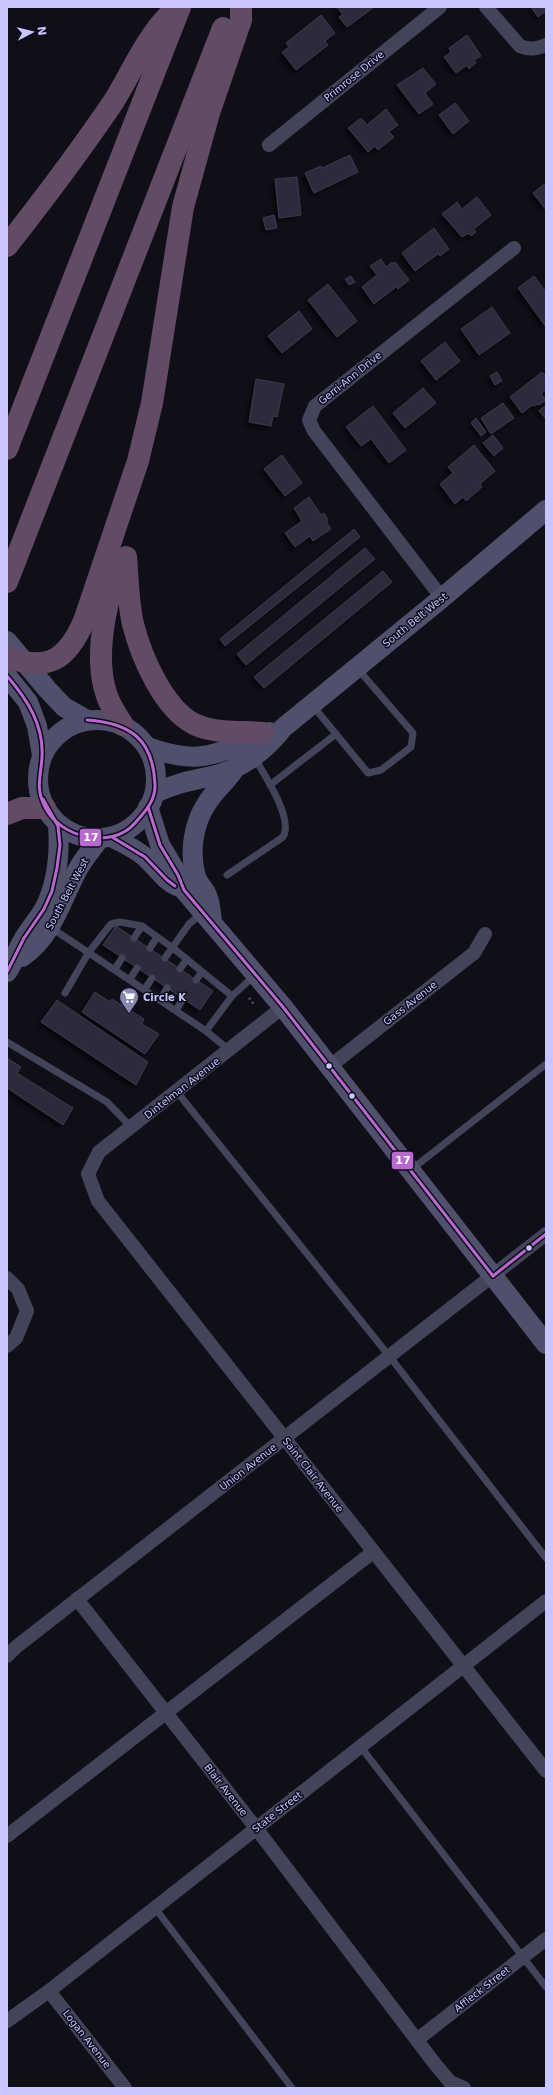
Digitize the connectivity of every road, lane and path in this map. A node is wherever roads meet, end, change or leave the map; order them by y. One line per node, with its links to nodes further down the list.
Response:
1 (179, 7): 8 (highway); 10 (highway)
2 (232, 7): 14 (highway)
3 (241, 7): 11 (highway)
4 (440, 7): 7 (street, Primrose Drive)
5 (486, 7): 6 (street)
6 (546, 45)
7 (269, 145)
8 (7, 246)
9 (514, 248): 15 (street, Gerri-Ann Drive)
10 (7, 449)
11 (138, 461): 13 (highway); 17 (highway)
12 (546, 510): 15 (main road, South Belt West)
13 (125, 544): 22 (highway); 24 (highway)
14 (10, 575)
15 (442, 598): 18 (main road, South Belt West)
16 (7, 641): 17 (main road)
17 (16, 660): 21 (main road)
18 (357, 668): 20 (main road, South Belt West); 23 (lane)
19 (7, 676): 26 (main road)
20 (312, 705): 23 (lane); 24 (main road, South Belt West)
21 (87, 720): 22 (main road, South Belt West); 26 (main road, South Belt West)
22 (123, 725): 25 (main road, South Belt West)
23 (336, 734): 28 (lane)
24 (262, 740): 25 (main road, South Belt West); 27 (main road, South Belt West); 28 (lane)
25 (147, 747): 29 (main road, South Belt West)
26 (42, 755): 31 (main road, South Belt West)
27 (237, 766): 29 (main road, South Belt West); 35 (main road)
28 (270, 785): 33 (lane)
29 (152, 800): 32 (main road, South Belt West); 34 (main road)
30 (7, 814): 31 (highway)
31 (51, 816): 32 (main road); 47 (main road, South Belt West)
32 (106, 838): 34 (main road); 36 (main road, South Belt West)
33 (227, 875)
34 (184, 890): 35 (main road)
35 (207, 919): 42 (lane); 52 (main road)
36 (50, 926): 43 (lane); 47 (main road, South Belt West)
37 (142, 926): 39 (lane); 40 (lane); 43 (lane)
38 (485, 934): 70 (street, Gass Avenue)
39 (157, 937): 41 (lane); 42 (lane)
40 (134, 938)
41 (150, 948)
42 (172, 948): 45 (lane); 46 (lane)
43 (89, 952): 49 (lane); 58 (lane)
44 (122, 958): 49 (lane)
45 (165, 958)
46 (187, 959): 50 (lane); 51 (lane)
47 (10, 968)
48 (137, 968): 54 (lane)
49 (115, 969): 54 (lane)
50 (180, 969)
51 (202, 972): 55 (lane); 59 (lane)
52 (255, 975): 59 (lane); 64 (main road)
53 (152, 978): 57 (lane)
54 (130, 979): 57 (lane)
55 (196, 980)
56 (167, 988): 62 (lane)
57 (145, 989): 62 (lane)
58 (65, 993)
59 (232, 996): 66 (lane)
60 (249, 998): 63 (path)
61 (183, 999): 65 (lane)
62 (160, 1000): 65 (lane)
63 (255, 1006)
64 (283, 1007): 68 (street, Dintelman Avenue); 70 (main road)
65 (176, 1010): 66 (lane)
66 (206, 1031): 68 (lane)
67 (7, 1042): 72 (lane)
68 (229, 1050): 71 (street, Dintelman Avenue)
69 (546, 1064): 73 (lane)
70 (329, 1067): 73 (main road)
71 (177, 1092): 72 (street, Dintelman Avenue); 80 (lane)
72 (131, 1127): 74 (street, Dintelman Avenue)
73 (410, 1170): 76 (main road)
74 (88, 1174): 81 (street, Saint Clair Avenue)
75 (546, 1234): 76 (street, Union Avenue)
76 (493, 1276): 78 (main road); 80 (street, Union Avenue)
77 (7, 1278): 79 (street)
78 (546, 1344)
79 (7, 1346)
80 (390, 1357): 81 (street, Union Avenue); 83 (lane)
81 (285, 1438): 82 (street, Saint Clair Avenue); 84 (street, Union Avenue)
82 (374, 1552): 87 (street, Saint Clair Avenue); 88 (street)
83 (546, 1558)
84 (77, 1599): 86 (street, Union Avenue); 88 (street, Blair Avenue)
85 (546, 1601): 87 (street, State Street)
86 (7, 1656)
87 (463, 1665): 89 (street, State Street); 90 (street, Saint Clair Avenue)
88 (167, 1713): 91 (street, Blair Avenue); 92 (street)
89 (360, 1746): 91 (street, State Street); 95 (lane)
90 (546, 1771)
91 (256, 1828): 93 (street, State Street); 99 (street, Blair Avenue)
92 (7, 1836)
93 (155, 1908): 97 (street, State Street); 101 (lane)
94 (546, 1939): 95 (street, Affleck Street)
95 (524, 1957): 96 (lane); 99 (street, Affleck Street)
96 (546, 1987)
97 (49, 1991): 98 (street, State Street); 100 (street, Logan Avenue)
98 (7, 2021)
99 (418, 2039): 102 (street, Blair Avenue)
100 (126, 2088)
101 (292, 2088)
102 (464, 2088)

